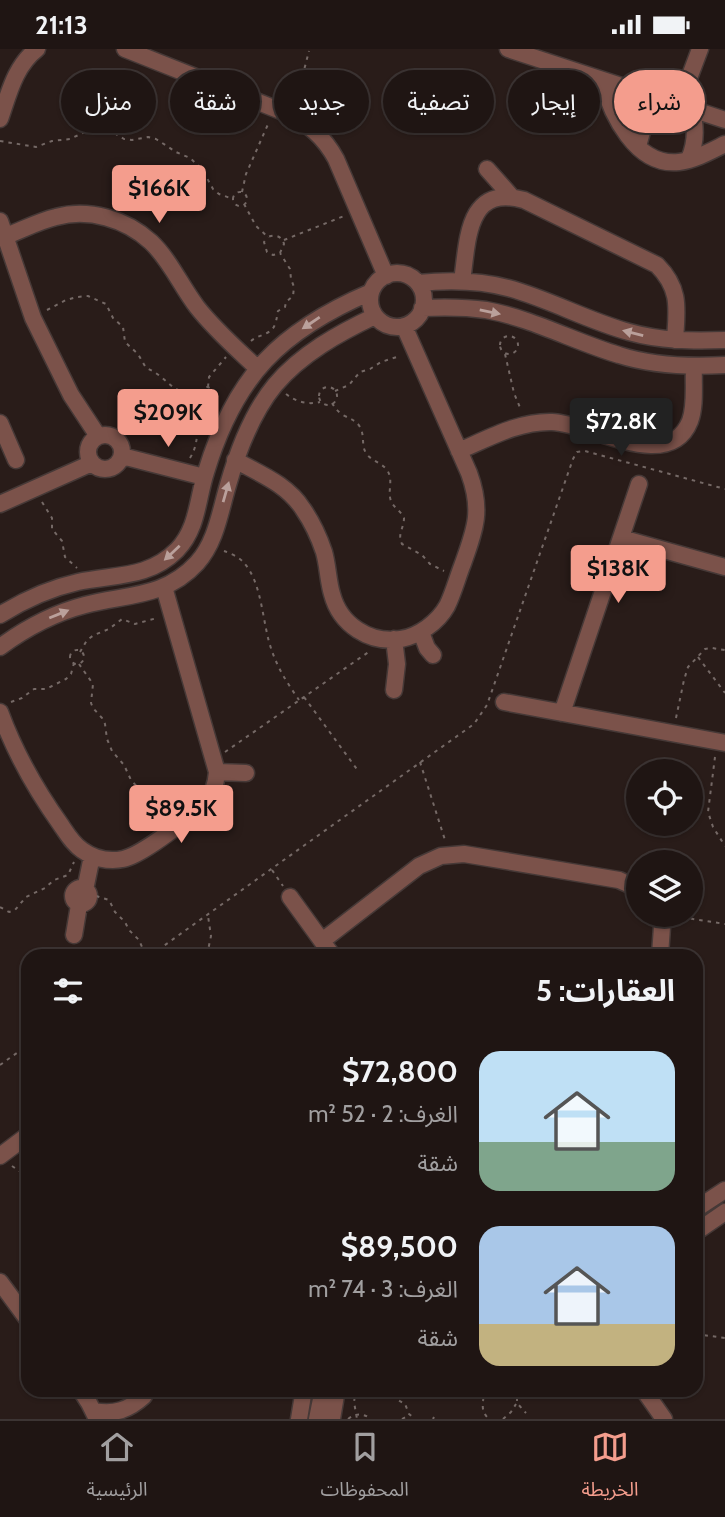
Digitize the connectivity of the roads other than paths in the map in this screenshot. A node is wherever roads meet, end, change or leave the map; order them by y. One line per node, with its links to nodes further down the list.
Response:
1 (37, 49): 9 (street)
2 (125, 49): 19 (street)
3 (508, 49): 6 (street)
4 (700, 49): 5 (street)
5 (692, 70)
6 (602, 80): 7 (street); 14 (street)
7 (614, 84)
8 (705, 114): 10 (street)
9 (0, 119)
10 (725, 120)
11 (642, 133): 14 (street)
12 (696, 133): 15 (street)
13 (725, 144): 15 (street)
14 (638, 146): 15 (street)
15 (689, 159)
16 (487, 169): 17 (street)
17 (511, 197): 20 (street); 26 (street)
18 (3, 229): 30 (street); 32 (street)
19 (386, 276): 21 (street); 22 (street)
20 (462, 281): 21 (street); 26 (street, one-way to 20)
21 (418, 283): 23 (street)
22 (371, 292): 24 (street); 30 (street, one-way to 30)
23 (422, 308): 25 (street); 29 (street, one-way to 29)
24 (375, 316): 25 (street); 36 (street)
25 (404, 326): 33 (street)
26 (676, 340): 27 (street)
27 (725, 340)
28 (725, 365): 29 (street)
29 (694, 367): 33 (street)
30 (257, 368): 38 (street)
31 (0, 423): 35 (street)
32 (98, 436): 34 (street); 37 (street)
33 (459, 451): 45 (street)
34 (122, 456): 37 (street); 38 (street)
35 (16, 460)
36 (235, 460): 43 (street, one-way to 36); 46 (street)
37 (92, 463): 40 (street)
38 (204, 477): 44 (street, one-way to 44)
39 (639, 484): 41 (street)
40 (0, 504)
41 (621, 538): 42 (street); 52 (street)
42 (725, 567)
43 (164, 587): 47 (street, one-way to 43); 54 (street)
44 (0, 615)
45 (421, 632): 46 (street); 48 (street)
46 (390, 640): 49 (street)
47 (0, 647)
48 (433, 655)
49 (394, 689)
50 (505, 702): 52 (street)
51 (4, 708): 56 (street)
52 (562, 713): 53 (street)
53 (721, 743)
54 (215, 766): 55 (street); 56 (street)
55 (246, 773)
56 (86, 852): 60 (street)
57 (626, 883): 61 (street)
58 (290, 897): 61 (street)
59 (662, 927): 63 (street)
60 (74, 935)
61 (322, 941): 62 (street)
62 (328, 949)
63 (661, 949)
64 (21, 1142): 65 (street)
65 (3, 1159)
66 (725, 1190): 67 (street)
67 (703, 1204)
68 (725, 1212): 69 (street)
69 (703, 1227)
70 (0, 1282): 71 (street)
71 (21, 1310)
72 (85, 1397): 79 (street)
73 (142, 1397): 79 (street)
74 (145, 1397): 80 (street)
75 (303, 1397): 81 (street)
76 (321, 1397): 82 (street)
77 (336, 1397): 83 (street)
78 (649, 1397): 84 (street)
79 (95, 1415)
80 (143, 1416)
81 (299, 1419)
82 (317, 1419)
83 (332, 1419)
84 (664, 1419)

